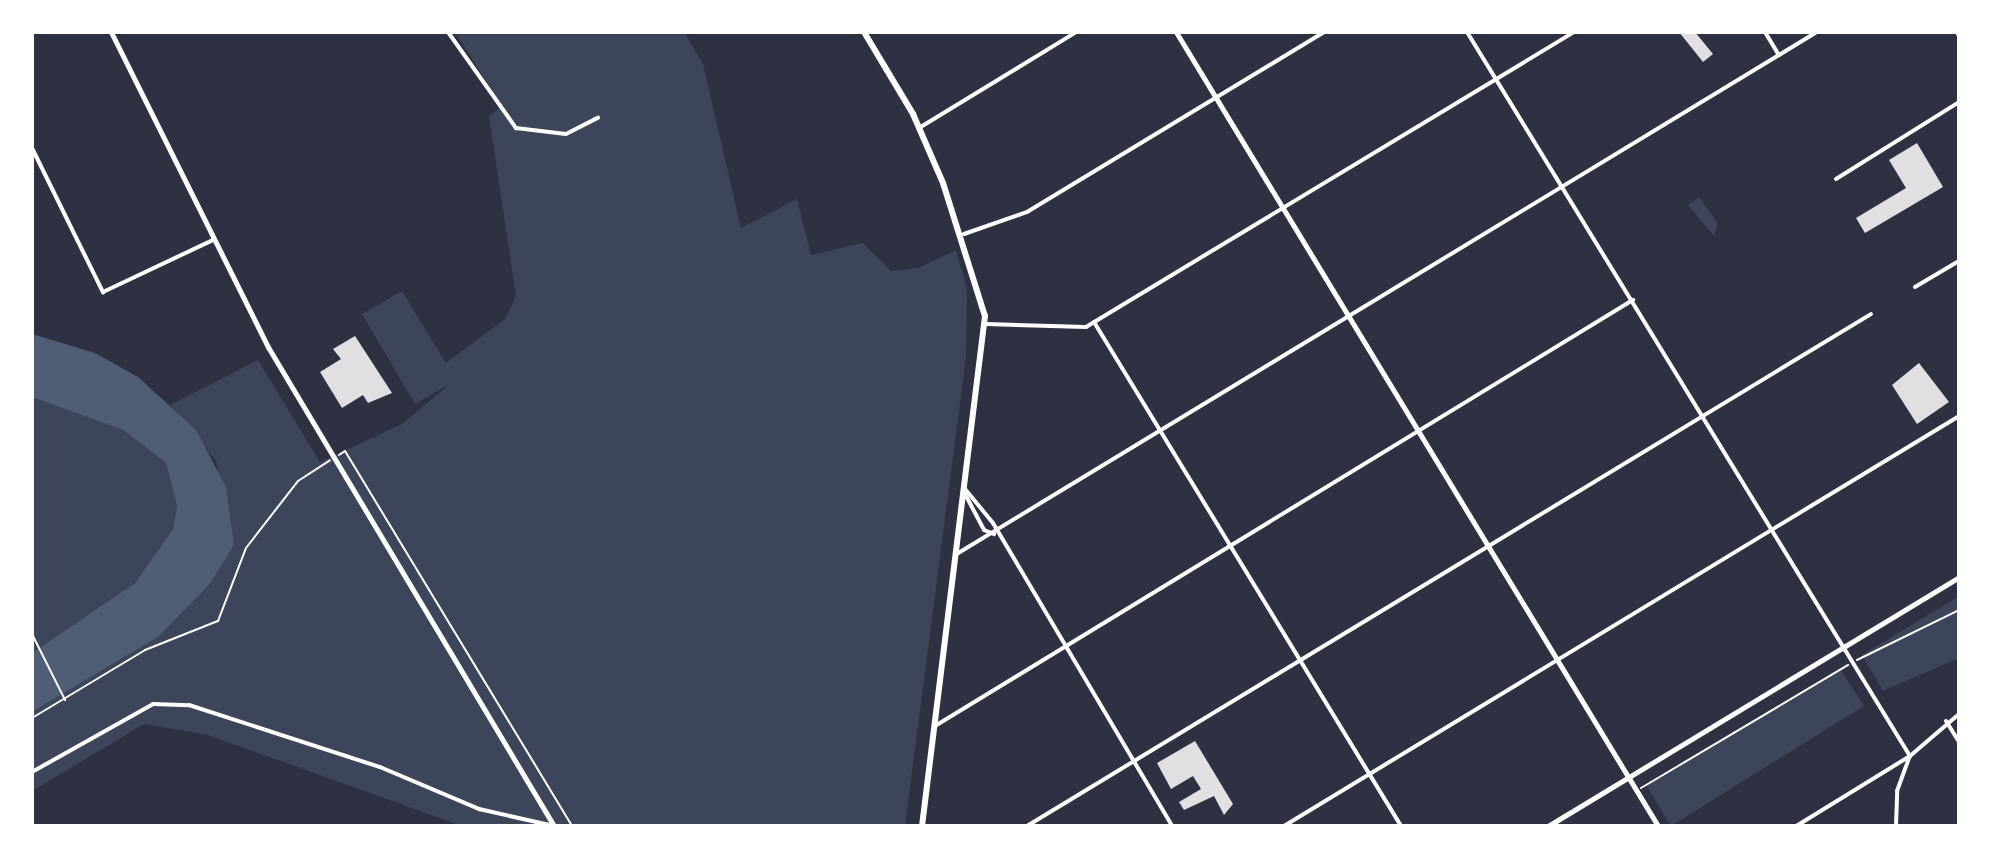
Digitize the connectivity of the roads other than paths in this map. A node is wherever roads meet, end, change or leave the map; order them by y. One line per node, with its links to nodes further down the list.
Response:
1 (111, 32): 22 (street)
2 (448, 32): 15 (street)
3 (864, 32): 16 (main road)
4 (1076, 32): 16 (street)
5 (1176, 32): 13 (street)
6 (1324, 32): 13 (street)
7 (1467, 32): 12 (street)
8 (1574, 32): 12 (street)
9 (1765, 32): 11 (street)
10 (1817, 32): 11 (street)
11 (1779, 55): 19 (street)
12 (1496, 80): 19 (street); 20 (street)
13 (1215, 98): 20 (street); 21 (street)
14 (1959, 102): 18 (street)
15 (598, 118)
16 (919, 128): 21 (main road)
17 (32, 148): 22 (street)
18 (1836, 179)
19 (1563, 189): 25 (street); 27 (street)
20 (1282, 207): 27 (street); 28 (street)
21 (964, 234): 29 (main road)
22 (213, 240): 54 (street)
23 (1959, 261): 24 (street)
24 (1915, 287)
25 (1633, 300): 30 (street); 32 (street)
26 (1871, 314): 30 (street)
27 (1349, 317): 32 (street); 33 (street)
28 (1094, 322): 29 (street); 33 (street)
29 (986, 324): 34 (main road)
30 (1702, 414): 35 (street); 37 (street)
31 (1959, 416): 35 (street)
32 (1418, 431): 37 (street); 38 (street)
33 (1161, 432): 36 (street); 38 (street)
34 (963, 487): 36 (street); 36 (street); 39 (main road)
35 (1772, 528): 41 (street); 43 (street)
36 (994, 534): 39 (street); 42 (street)
37 (1488, 545): 43 (street); 44 (street)
38 (1230, 546): 42 (street); 44 (street)
39 (953, 556): 47 (main road)
40 (1959, 577): 41 (street)
41 (1844, 646): 49 (street); 53 (street)
42 (1063, 648): 47 (street); 50 (street)
43 (1557, 659): 52 (street); 53 (street)
44 (1299, 660): 50 (street); 52 (street)
45 (1959, 714): 46 (street)
46 (1946, 721): 48 (street); 49 (street)
47 (933, 727): 55 (main road)
48 (1959, 742)
49 (1910, 756): 62 (street); 63 (street)
50 (1133, 761): 56 (street); 57 (street)
51 (32, 772): 54 (street)
52 (1369, 774): 58 (street); 59 (street)
53 (1629, 777): 60 (street); 61 (street)
54 (554, 826)
55 (922, 826)
56 (1027, 826)
57 (1172, 826)
58 (1284, 826)
59 (1401, 826)
60 (1548, 826)
61 (1658, 826)
62 (1796, 826)
63 (1896, 826)

